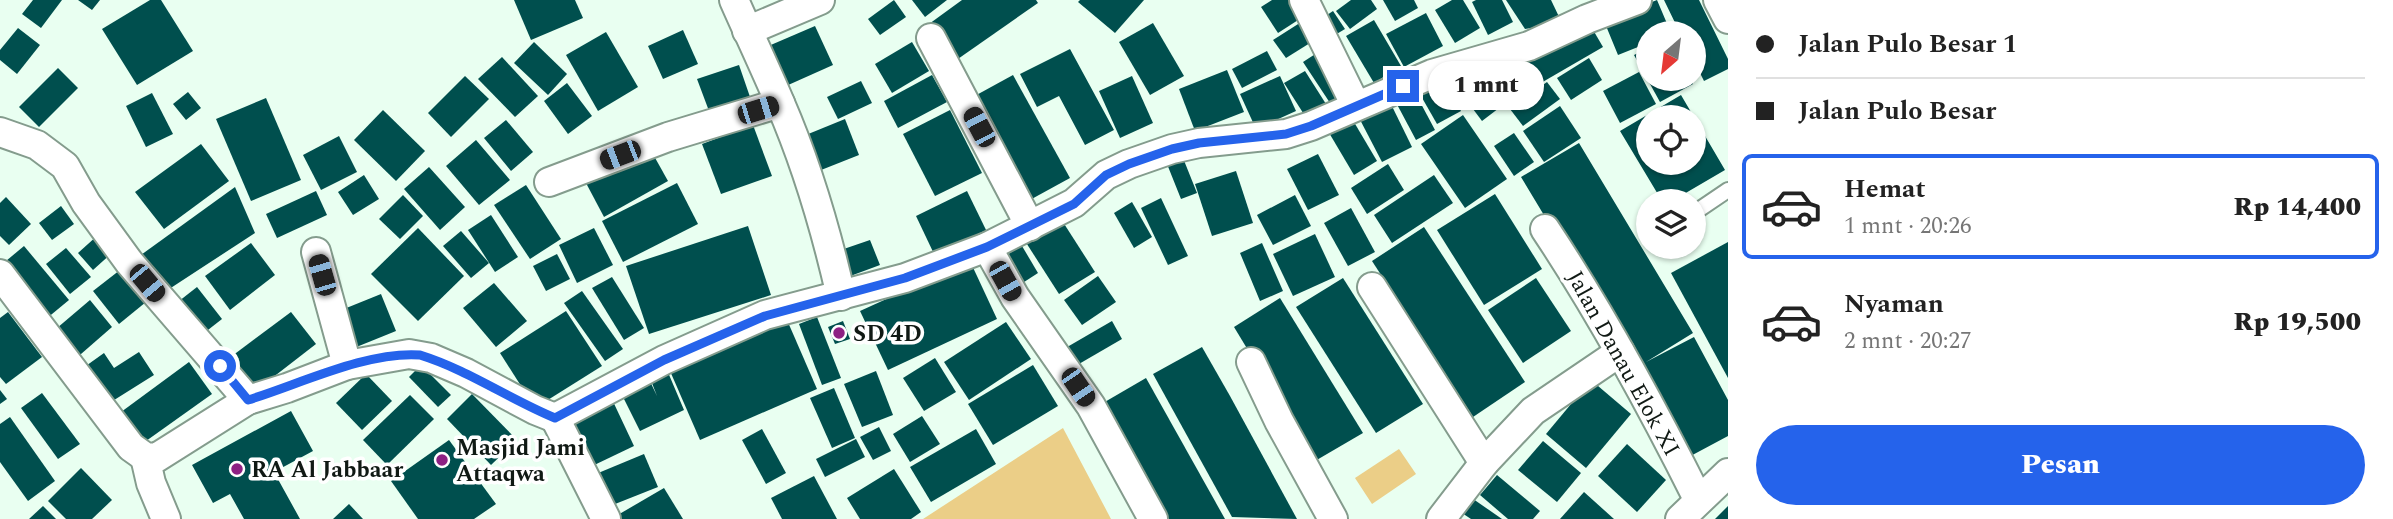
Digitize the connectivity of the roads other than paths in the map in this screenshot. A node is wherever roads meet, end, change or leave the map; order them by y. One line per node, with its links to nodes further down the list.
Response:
1 (734, 0): 8 (street)
2 (820, 0): 8 (street)
3 (1304, 0): 11 (street)
4 (1637, 0): 6 (street)
5 (1718, 0): 7 (street)
6 (1582, 10): 11 (street)
7 (1728, 19)
8 (747, 31): 10 (street)
9 (931, 38): 16 (street)
10 (780, 103): 13 (street); 22 (street)
11 (1356, 106): 16 (street)
12 (0, 132): 26 (street)
13 (548, 182)
14 (1728, 190): 15 (lane)
15 (1706, 205)
16 (1030, 226): 18 (street)
17 (1545, 229): 23 (street, Jalan Danau Elok XI)
18 (987, 247): 22 (street); 34 (street)
19 (316, 253): 25 (street)
20 (0, 274): 28 (street)
21 (1372, 287): 29 (street)
22 (841, 296): 27 (street)
23 (1620, 352): 29 (street); 31 (street, Jalan Danau Elok XI)
24 (1251, 362): 35 (street)
25 (347, 365): 26 (street); 27 (street)
26 (248, 400): 28 (street)
27 (555, 418): 33 (street)
28 (145, 457): 32 (street)
29 (1484, 463): 36 (street)
30 (1728, 473): 31 (street)
31 (1689, 509)
32 (166, 519)
33 (606, 519)
34 (1153, 519)
35 (1333, 519)
36 (1441, 519)

